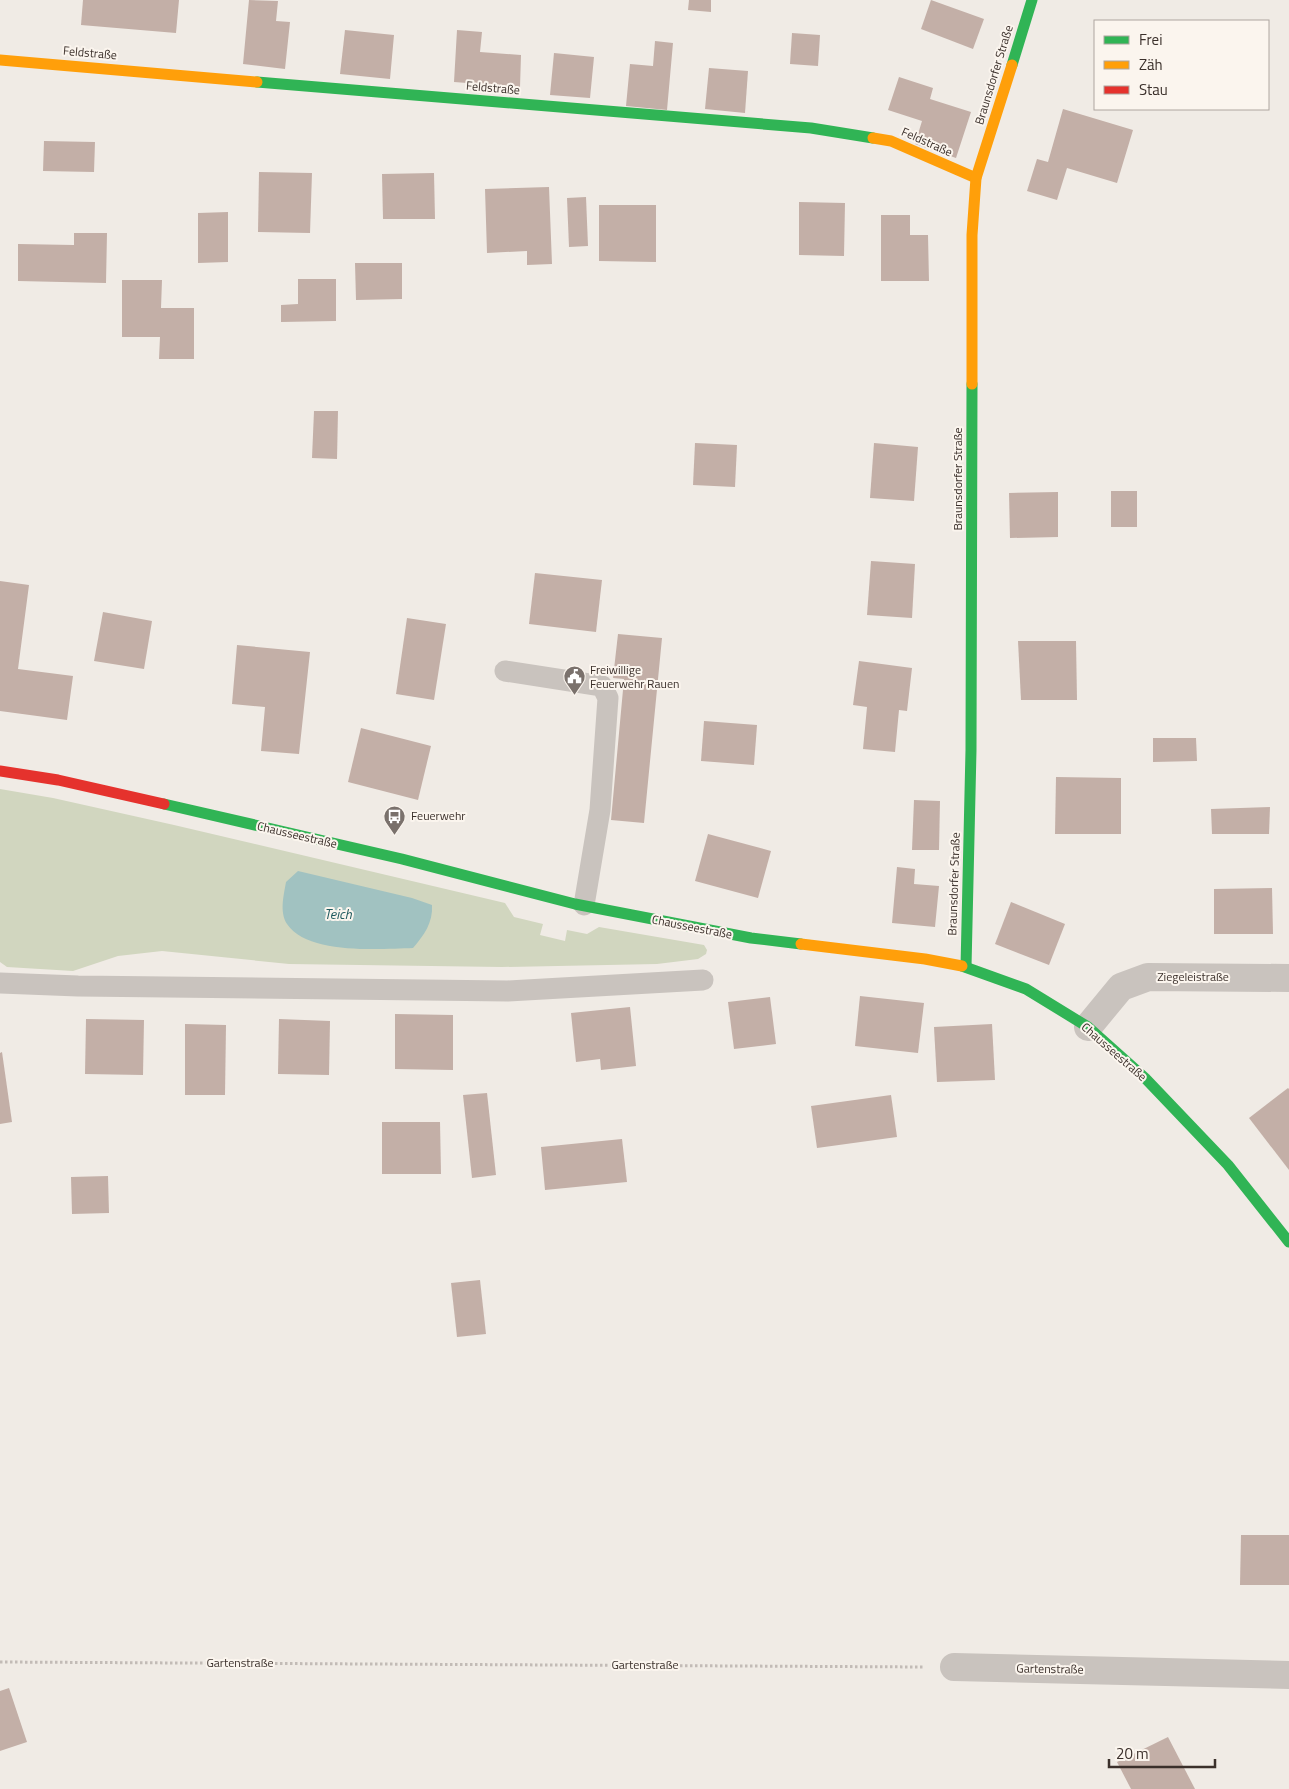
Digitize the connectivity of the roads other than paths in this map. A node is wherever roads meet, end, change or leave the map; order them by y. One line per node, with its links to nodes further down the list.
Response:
1 (1032, 0): 3 (street, Braunsdorfer Straße)
2 (0, 60): 3 (street, Feldstraße)
3 (976, 178): 7 (street, Braunsdorfer Straße)
4 (505, 671): 6 (lane)
5 (0, 771): 6 (street, Chausseestraße)
6 (584, 905): 7 (street, Chausseestraße)
7 (966, 967): 11 (street, Chausseestraße)
8 (1289, 978): 11 (street, Ziegeleistraße)
9 (703, 980): 10 (lane)
10 (0, 983)
11 (1088, 1027): 12 (street, Chausseestraße)
12 (1289, 1242)
13 (954, 1667): 14 (street, Gartenstraße)
14 (1289, 1675)

